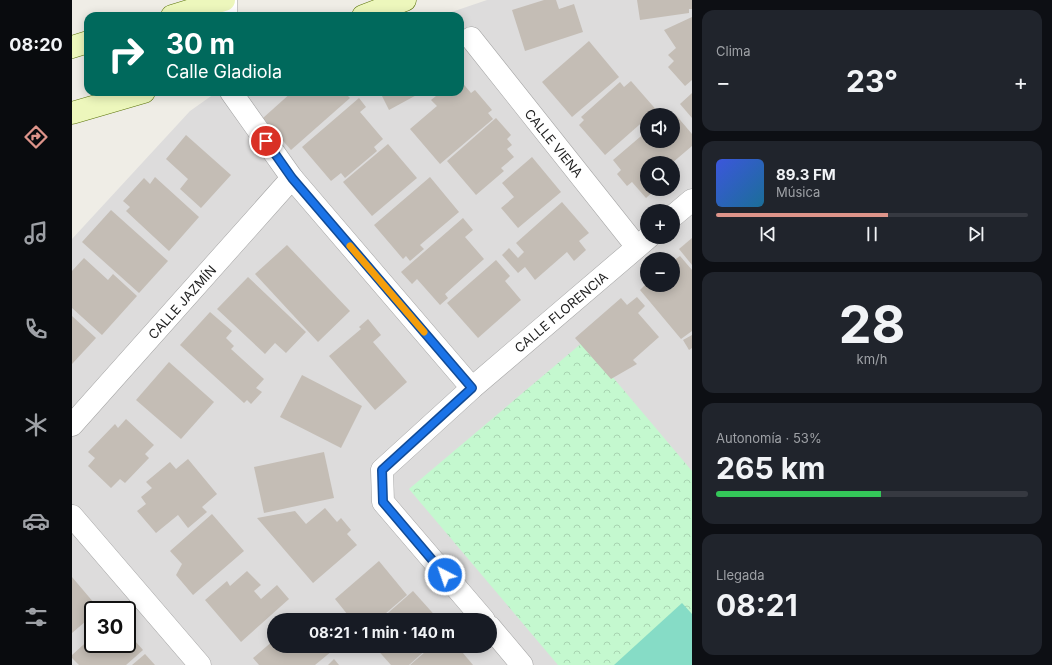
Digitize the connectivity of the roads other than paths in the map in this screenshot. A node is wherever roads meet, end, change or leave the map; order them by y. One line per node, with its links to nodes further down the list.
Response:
1 (225, 0): 3 (main road); 4 (street)
2 (405, 0): 5 (main road)
3 (185, 12)
4 (226, 12)
5 (374, 12)
6 (471, 38): 15 (street, CALLE VIENA)
7 (84, 43): 8 (main road)
8 (72, 47)
9 (130, 96): 11 (main road)
10 (235, 96): 12 (street)
11 (72, 113)
12 (292, 178): 17 (street); 18 (street, CALLE JAZMÍN)
13 (692, 200): 14 (street)
14 (680, 210)
15 (640, 238)
16 (641, 244): 17 (street, CALLE FLORENCIA)
17 (472, 388): 20 (street, CALLE FLORENCIA)
18 (72, 425)
19 (72, 516): 22 (street)
20 (478, 613)
21 (497, 636): 23 (street)
22 (200, 665)
23 (522, 665)

